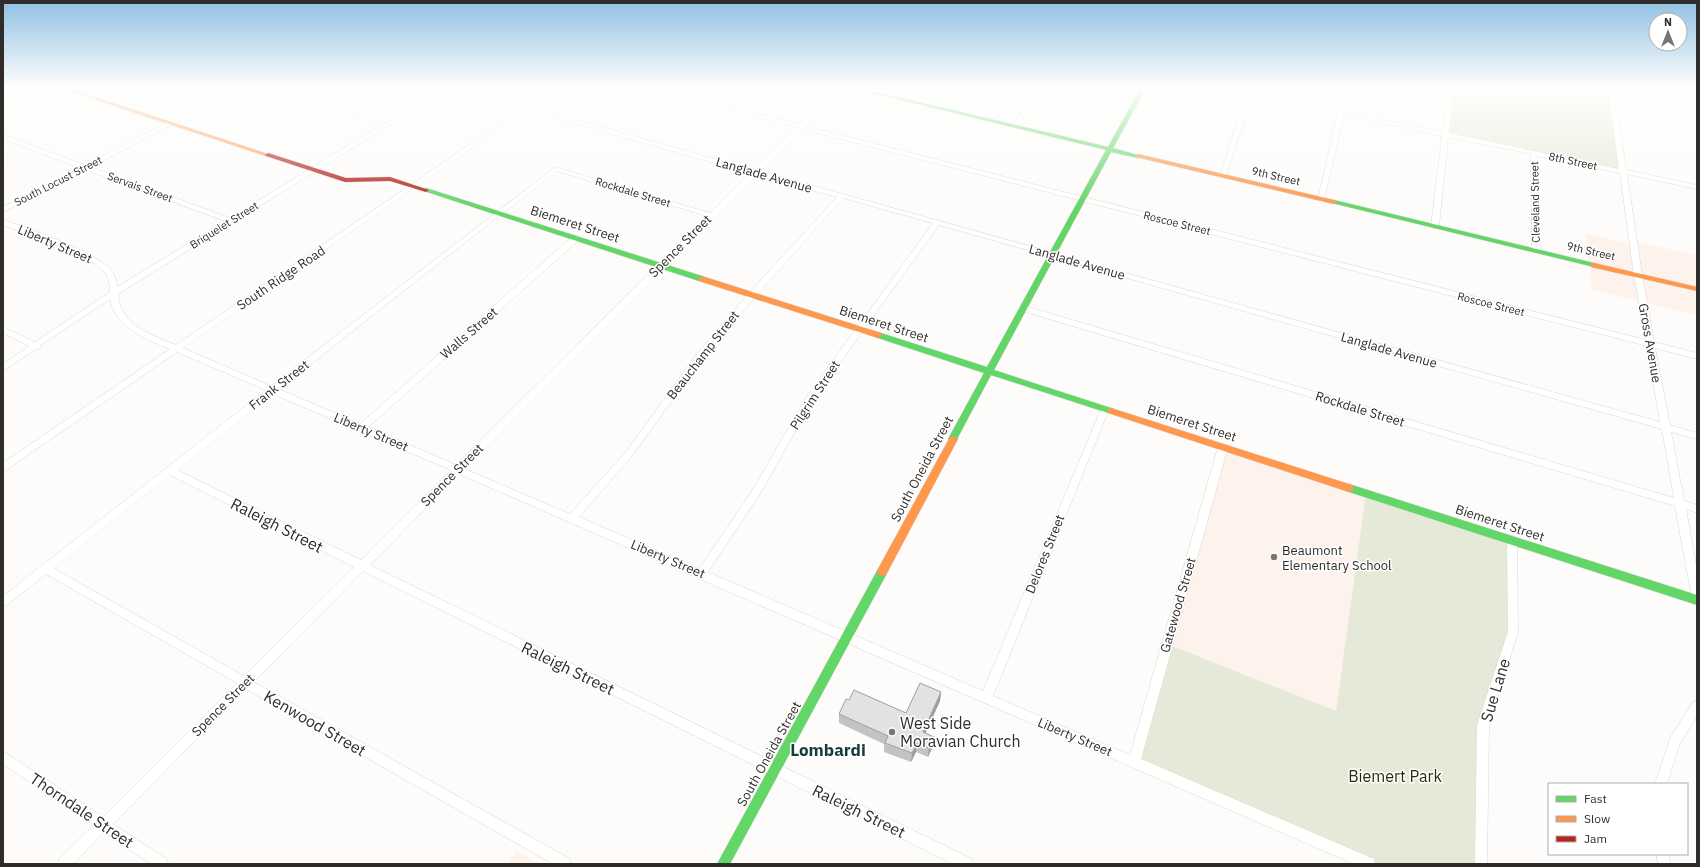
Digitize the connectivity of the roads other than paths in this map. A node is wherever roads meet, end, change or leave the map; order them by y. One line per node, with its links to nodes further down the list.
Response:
1 (161, 127): 19 (street, South Locust Street)
2 (184, 127): 21 (street, Biemeret Street)
3 (383, 127): 21 (street, Briquelet Street)
4 (499, 127): 25 (street, South Ridge Road)
5 (593, 127): 22 (street, Langlade Avenue)
6 (799, 127): 22 (street, Spence Street)
7 (806, 127): 28 (street, Roscoe Street)
8 (1021, 127): 17 (street, 9th Street)
9 (1122, 127): 17 (street, South Oneida Street)
10 (1239, 127): 24 (street)
11 (1338, 127): 29 (street)
12 (1413, 127): 15 (street, 8th Street)
13 (1446, 127): 15 (street)
14 (1617, 127): 23 (street, Gross Avenue)
15 (1445, 134): 18 (street, 8th Street); 36 (street)
16 (3, 137): 19 (street, Servais Street)
17 (1111, 149): 24 (street, 9th Street); 28 (street, South Oneida Street)
18 (1534, 153): 23 (street, 8th Street); 38 (street, Cleveland Street)
19 (85, 167): 30 (street, South Locust Street); 33 (street, Servais Street)
20 (556, 169): 31 (street, Frank Street); 32 (street, Rockdale Street)
21 (313, 170): 25 (street, Biemeret Street); 33 (street, Briquelet Street)
22 (754, 172): 27 (street, Langlade Avenue); 32 (street, Spence Street)
23 (1623, 172): 26 (street, 8th Street); 41 (street, Gross Avenue)
24 (1223, 176): 29 (street, 9th Street)
25 (415, 186): 31 (street, Biemeret Street); 50 (street, South Ridge Road)
26 (1697, 187)
27 (841, 197): 35 (street, Langlade Avenue); 44 (street, Beauchamp Street)
28 (1082, 199): 39 (street, South Oneida Street); 48 (street, Roscoe Street)
29 (1321, 199): 36 (street, 9th Street)
30 (3, 210)
31 (498, 213): 37 (street, Biemeret Street); 54 (street, Frank Street)
32 (711, 215): 40 (street, Spence Street)
33 (231, 221): 43 (street, Briquelet Street)
34 (3, 222): 43 (street, Liberty Street)
35 (937, 222): 39 (street, Langlade Avenue); 46 (street, Pilgrim Street)
36 (1434, 226): 38 (street, 9th Street)
37 (576, 238): 40 (street, Biemeret Street); 57 (street, Walls Street)
38 (1536, 250): 41 (street, 9th Street)
39 (1051, 255): 45 (street, South Oneida Street); 56 (street, Langlade Avenue)
40 (661, 265): 44 (street, Biemeret Street); 61 (street, Spence Street)
41 (1638, 275): 42 (street, 9th Street); 48 (street, Gross Avenue)
42 (1697, 289)
43 (114, 293): 49 (street, Briquelet Street); 50 (street, Liberty Street)
44 (752, 295): 46 (street, Biemeret Street); 65 (street, Beauchamp Street)
45 (1022, 308): 53 (street, South Oneida Street); 63 (street, Rockdale Street)
46 (859, 329): 53 (street, Biemeret Street); 69 (street, Pilgrim Street)
47 (3, 330): 49 (street)
48 (1651, 344): 51 (street, Roscoe Street); 56 (street, Gross Avenue)
49 (36, 346): 52 (street, Briquelet Street)
50 (177, 349): 54 (street, Liberty Street); 60 (street, South Ridge Road)
51 (1697, 356)
52 (3, 368)
53 (989, 371): 55 (street, Biemeret Street); 72 (street, South Oneida Street)
54 (273, 390): 57 (street, Liberty Street); 62 (street, Frank Street)
55 (1105, 409): 59 (street, Biemeret Street); 74 (street, Delores Street)
56 (1666, 427): 58 (street, Langlade Avenue); 63 (street, Gross Avenue)
57 (361, 428): 61 (street, Liberty Street)
58 (1697, 436)
59 (1222, 447): 66 (street, Biemeret Street); 77 (street, Gatewood Street)
60 (3, 468)
61 (458, 469): 65 (street, Liberty Street); 67 (street, Spence Street)
62 (170, 471): 67 (street, Raleigh Street); 68 (street, Frank Street)
63 (1680, 504): 64 (street, Rockdale Street); 70 (street, Gross Avenue)
64 (1697, 509)
65 (572, 518): 69 (street, Liberty Street)
66 (1512, 540): 70 (street, Biemeret Street); 87 (street, Sue Lane)
67 (360, 567): 73 (street, Spence Street); 78 (street, Raleigh Street)
68 (45, 569): 71 (street, Frank Street); 73 (street, Kenwood Street)
69 (702, 574): 72 (street, Liberty Street)
70 (1697, 599)
71 (3, 602)
72 (847, 638): 74 (street, Liberty Street); 78 (street, South Oneida Street)
73 (245, 683): 80 (street, Spence Street); 83 (street, Kenwood Street)
74 (986, 698): 77 (street, Liberty Street)
75 (1697, 706): 79 (street)
76 (3, 757): 80 (street, Thorndale Street)
77 (1134, 762): 86 (street, Liberty Street)
78 (775, 770): 84 (street, South Oneida Street); 85 (street, Raleigh Street)
79 (1661, 783)
80 (103, 825): 81 (street, Spence Street); 82 (street, Thorndale Street)
81 (64, 864)
82 (162, 864)
83 (565, 864)
84 (723, 864)
85 (966, 864)
86 (1369, 864)
87 (1481, 864)

